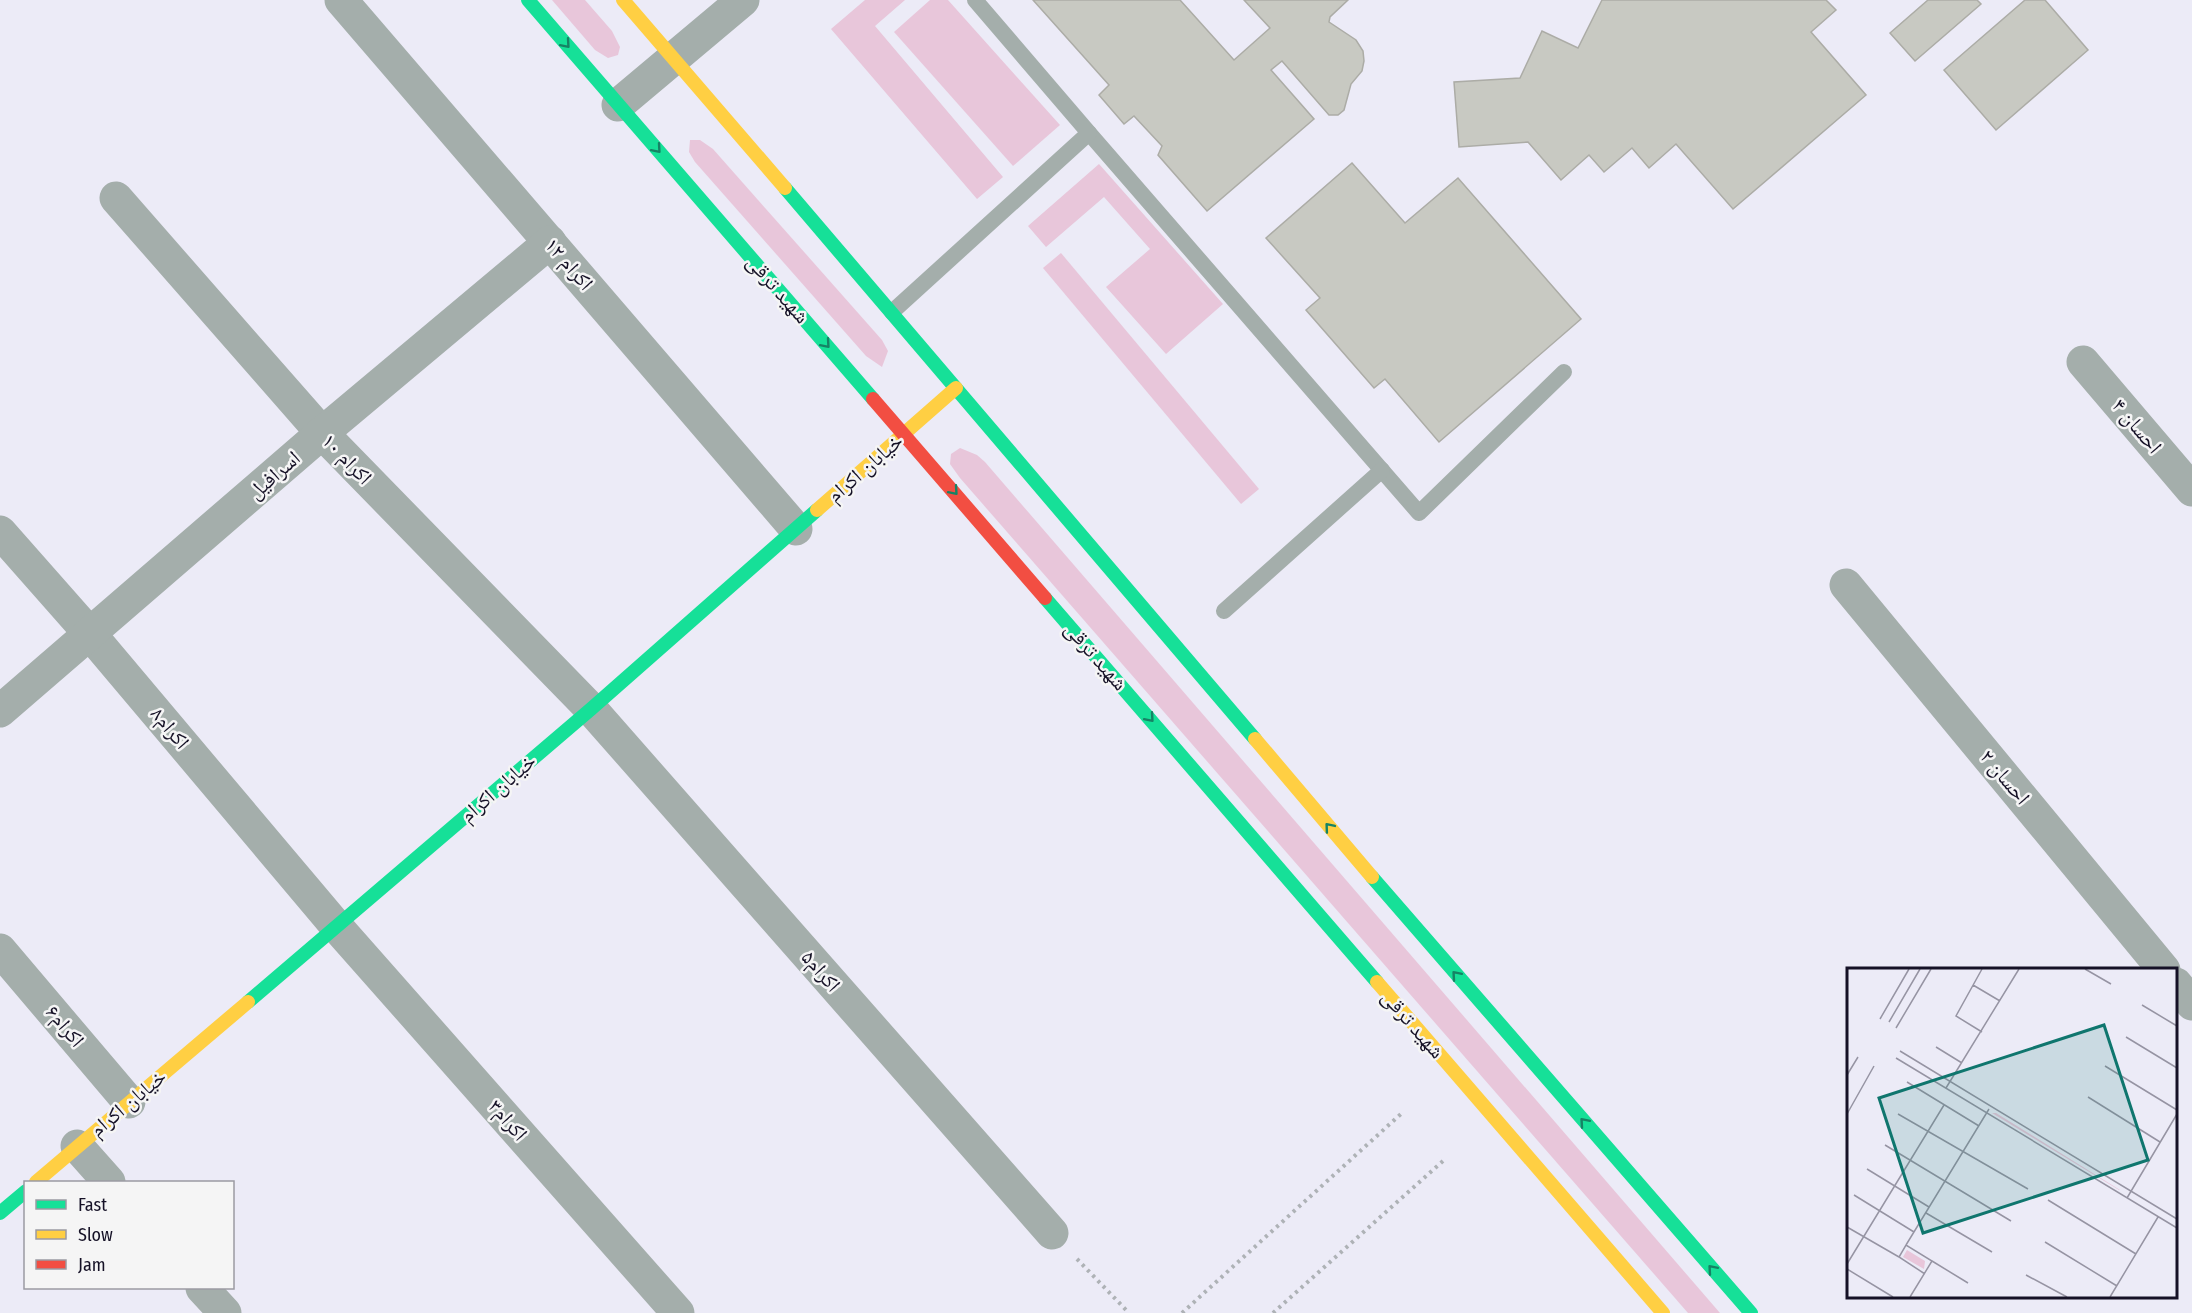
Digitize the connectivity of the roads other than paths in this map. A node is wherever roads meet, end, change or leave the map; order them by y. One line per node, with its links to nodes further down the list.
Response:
1 (341, 0): 10 (street, اکرام ۱۲)
2 (528, 0): 7 (main road, شهید ترقی, one-way to 7)
3 (623, 0): 6 (main road)
4 (743, 0): 6 (street)
5 (975, 0): 8 (lane)
6 (674, 57): 7 (street); 11 (main road)
7 (618, 105): 16 (main road, شهید ترقی, one-way to 16)
8 (1089, 133): 11 (lane); 17 (lane)
9 (116, 198): 15 (street, اکرام ۱۰)
10 (550, 242): 15 (street, اسرافیل); 19 (street, اکرام ۱۲)
11 (892, 312): 14 (main road)
12 (2083, 362): 18 (street, احسان ۴)
13 (1564, 372): 17 (lane)
14 (956, 388): 16 (main road, خیابان اکرام); 42 (main road, one-way to 14)
15 (322, 433): 23 (street, اسرافیل); 24 (street, اکرام ۱۰)
16 (904, 434): 19 (main road, خیابان اکرام); 41 (main road, شهید ترقی, one-way to 41)
17 (1382, 470): 22 (lane)
18 (2192, 490)
19 (796, 529): 24 (main road, خیابان اکرام)
20 (0, 532): 23 (street, اکرام۸)
21 (1846, 585): 28 (street, احسان ۲)
22 (1224, 611)
23 (90, 634): 25 (street, اسرافیل); 26 (street, اکرام۸)
24 (591, 708): 26 (main road, خیابان اکرام); 37 (street, اکرام۵)
25 (0, 711)
26 (337, 927): 31 (main road, خیابان اکرام); 40 (street, اکرام۳)
27 (0, 950): 31 (street, اکرام۶)
28 (2163, 968)
29 (2177, 986): 30 (street)
30 (2192, 1004)
31 (129, 1102): 32 (main road, خیابان اکرام)
32 (77, 1146): 33 (main road, خیابان اکرام); 34 (street)
33 (37, 1181)
34 (109, 1181)
35 (24, 1193): 36 (main road)
36 (0, 1213)
37 (1052, 1233)
38 (204, 1289): 39 (street)
39 (225, 1313)
40 (678, 1313)
41 (1663, 1313)
42 (1751, 1313)

